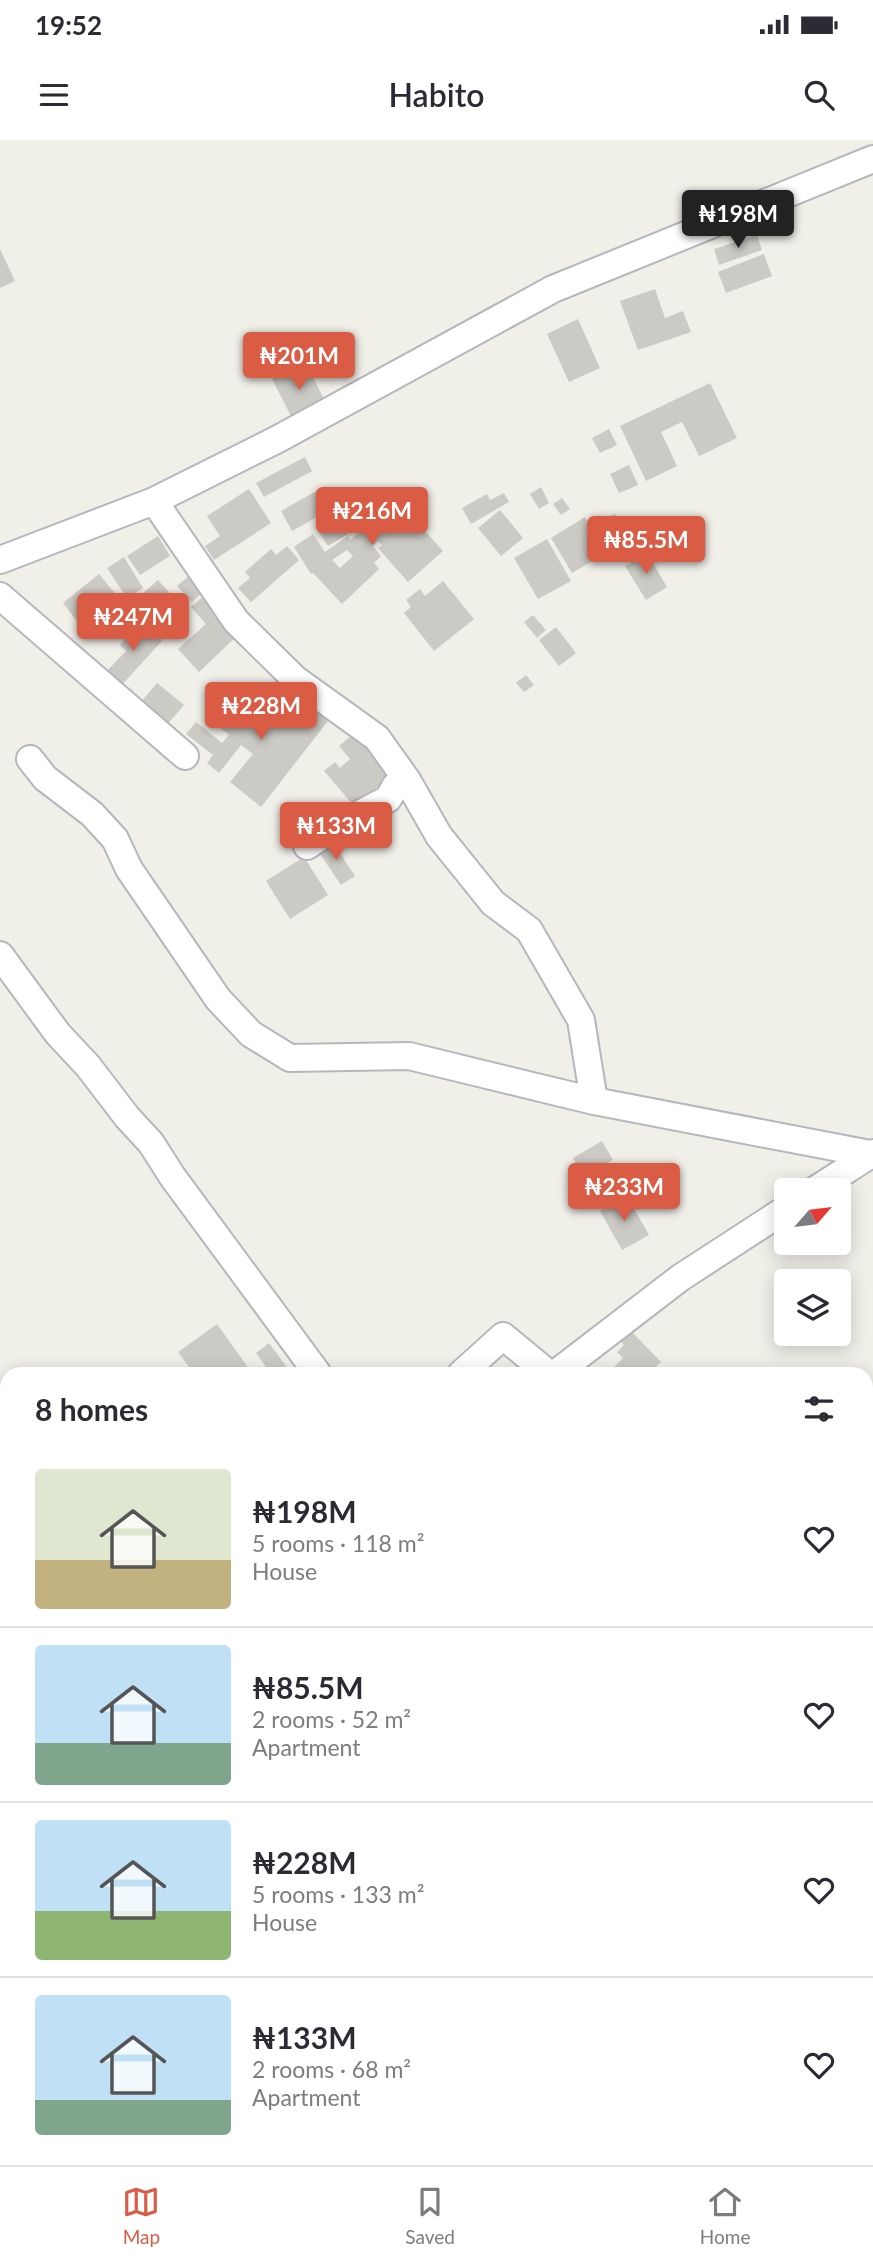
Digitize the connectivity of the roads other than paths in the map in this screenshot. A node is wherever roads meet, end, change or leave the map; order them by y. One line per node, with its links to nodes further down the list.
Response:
1 (873, 159): 2 (street)
2 (154, 501): 3 (street); 7 (street)
3 (0, 560)
4 (0, 596): 5 (street)
5 (185, 756)
6 (30, 759): 10 (street)
7 (407, 780): 8 (street); 10 (street)
8 (307, 846)
9 (0, 955): 14 (street)
10 (594, 1101): 11 (street)
11 (871, 1153): 12 (street)
12 (833, 1178)
13 (774, 1217): 17 (street)
14 (313, 1367)
15 (469, 1367): 16 (street)
16 (541, 1367)
17 (564, 1367)

